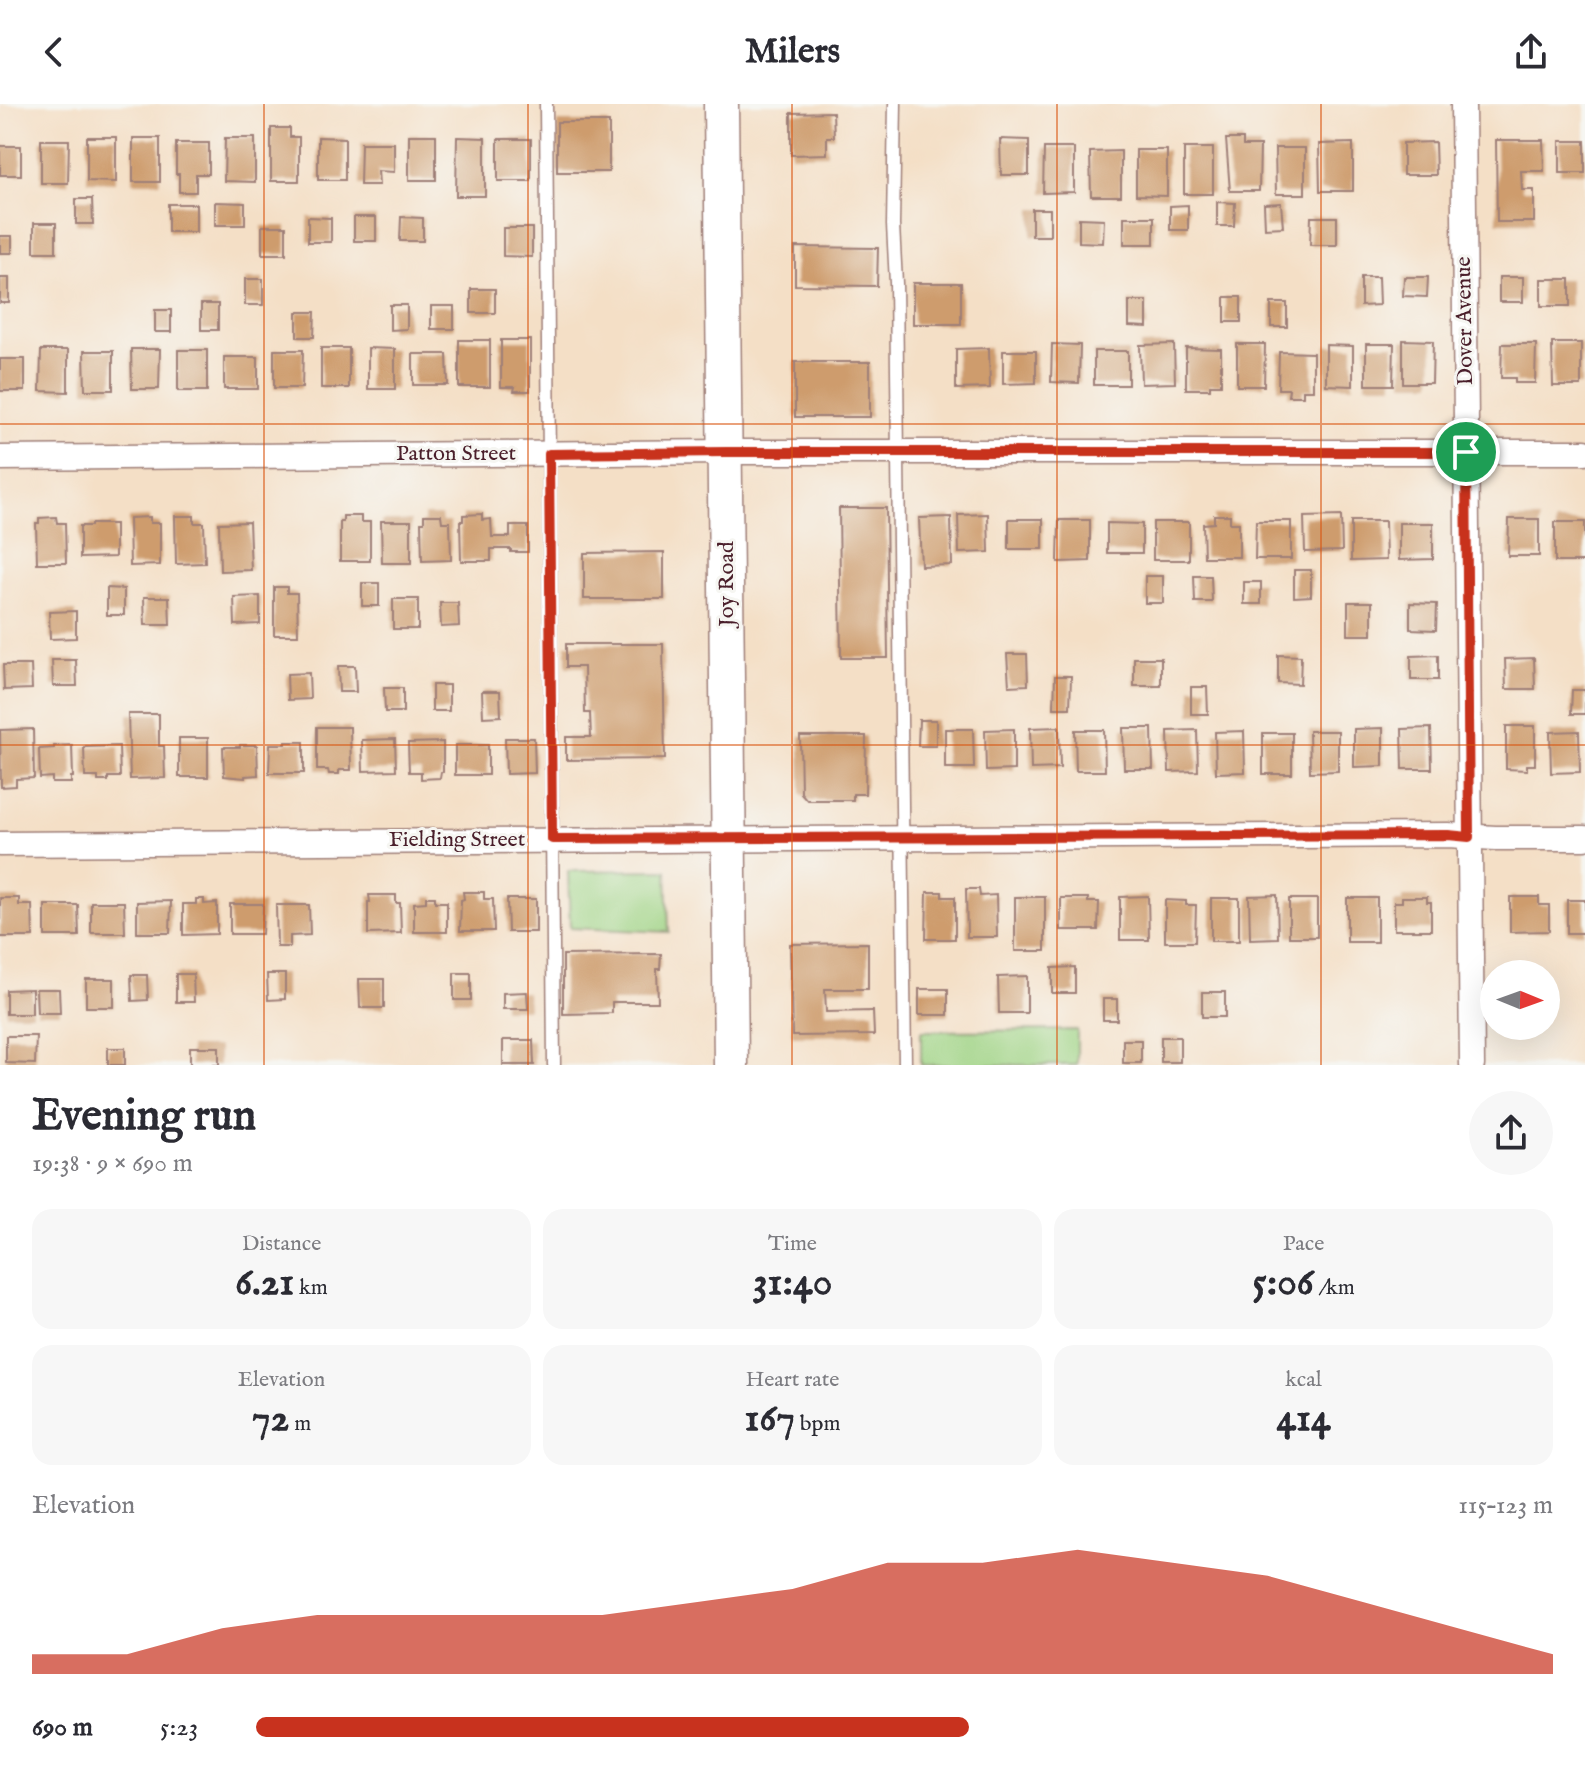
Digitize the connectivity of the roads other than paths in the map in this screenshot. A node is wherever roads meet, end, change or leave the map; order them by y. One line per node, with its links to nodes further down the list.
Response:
1 (546, 104): 9 (lane)
2 (721, 104): 5 (main road, Joy Road)
3 (895, 104): 6 (lane)
4 (1463, 104): 7 (street, Dover Avenue)
5 (726, 452): 6 (street, Patton Street); 9 (street, Patton Street); 12 (main road, Joy Road)
6 (898, 452): 7 (street, Patton Street); 13 (lane)
7 (1466, 452): 8 (street, Patton Street); 11 (street, Dover Avenue)
8 (1585, 452)
9 (549, 454): 10 (street, Patton Street); 15 (lane)
10 (0, 458)
11 (1469, 837): 13 (street, Fielding Street); 14 (street, Fielding Street); 20 (street, Dover Avenue)
12 (729, 838): 13 (street, Fielding Street); 15 (street, Fielding Street); 18 (main road, Joy Road)
13 (903, 838): 19 (lane)
14 (1585, 838)
15 (552, 839): 16 (street, Fielding Street); 17 (lane)
16 (0, 844)
17 (554, 1065)
18 (731, 1065)
19 (905, 1065)
20 (1472, 1065)

